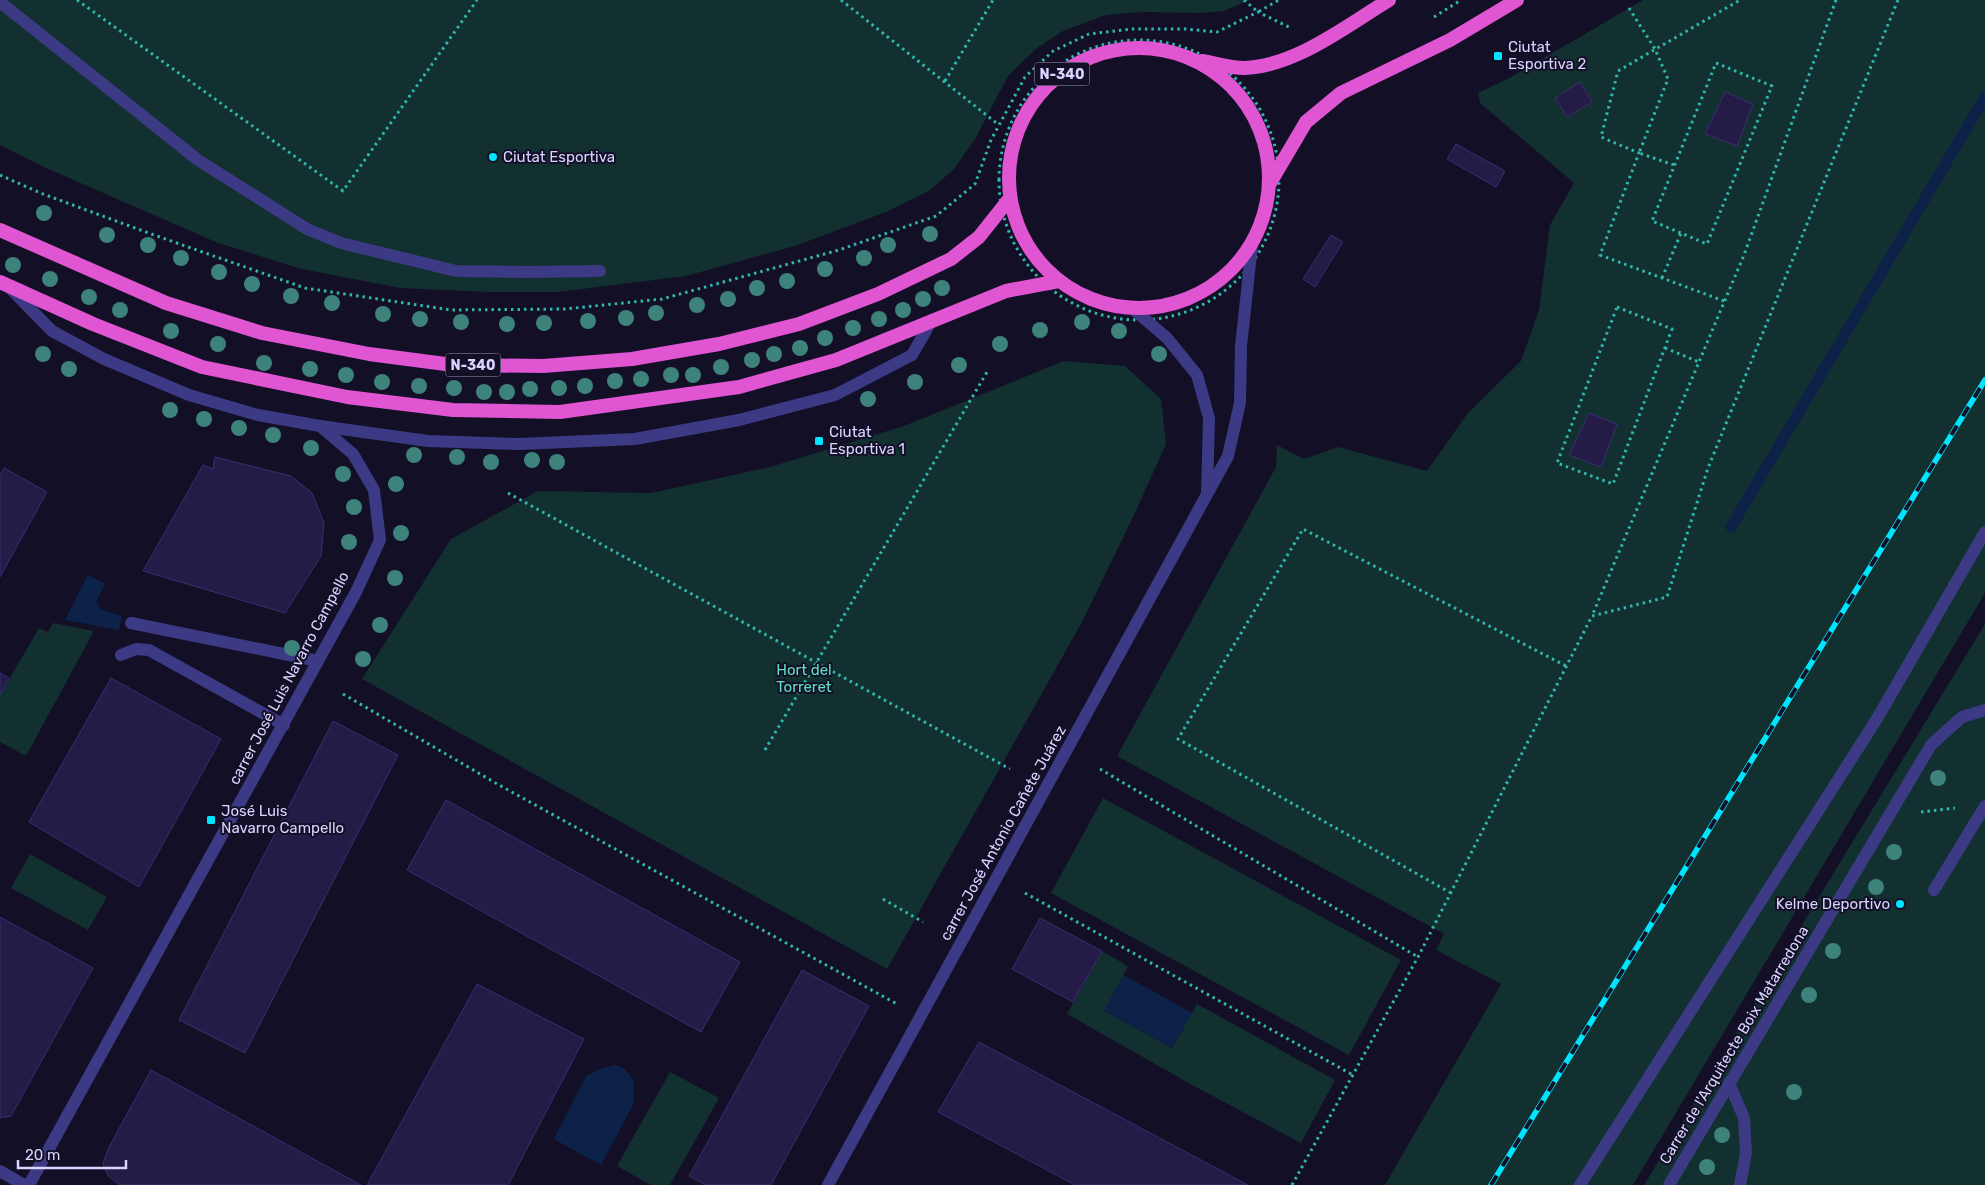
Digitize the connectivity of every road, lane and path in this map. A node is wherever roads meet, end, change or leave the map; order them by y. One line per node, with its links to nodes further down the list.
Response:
1 (77, 0): 2 (path)
2 (477, 0)
3 (841, 0): 19 (path)
4 (992, 0): 19 (path)
5 (1244, 0): 14 (path)
6 (1279, 0): 14 (path)
7 (1388, 0): 18 (highway, N-340)
8 (1517, 0): 23 (highway, N-340)
9 (1740, 0): 16 (path)
10 (1836, 0): 37 (path)
11 (1898, 0): 48 (path)
12 (0, 2): 33 (street)
13 (1629, 8): 16 (path)
14 (1258, 12): 15 (path); 20 (path)
15 (1299, 32)
16 (1655, 49): 21 (path); 21 (path)
17 (1196, 60): 18 (highway, N-340); 26 (highway, N-340); 27 (highway, N-340)
18 (1215, 63): 23 (path); 27 (path)
19 (946, 82): 20 (path)
20 (999, 125): 31 (path)
21 (1639, 153): 22 (path); 34 (path)
22 (1674, 166): 29 (path); 29 (path)
23 (1278, 170): 26 (highway, N-340); 32 (path)
24 (0, 175): 25 (path)
25 (12, 179)
26 (1270, 183): 30 (highway, N-340)
27 (1006, 203): 28 (highway, N-340); 35 (highway, N-340); 35 (path)
28 (0, 230)
29 (1680, 232): 34 (path)
30 (1252, 244): 32 (street, carrer José Antonio Cañete Juárez); 38 (highway, N-340)
31 (839, 250)
32 (1250, 264): 39 (path); 46 (street, carrer José Antonio Cañete Juárez)
33 (600, 271)
34 (1662, 278): 37 (path)
35 (1052, 282): 38 (highway, N-340); 39 (path); 40 (highway)
36 (4, 284): 40 (highway); 44 (street)
37 (1724, 301): 42 (path)
38 (1133, 309): 39 (street, carrer José Antonio Cañete Juárez)
39 (1145, 319): 46 (street, carrer José Antonio Cañete Juárez)
40 (932, 320): 44 (street)
41 (1665, 348): 41 (path); 42 (path)
42 (1699, 362): 48 (path)
43 (987, 372): 52 (path)
44 (320, 426): 51 (street, carrer José Luis Navarro Campello)
45 (508, 493): 52 (path)
46 (1207, 497): 75 (street, carrer José Antonio Cañete Juárez)
47 (1985, 532): 77 (street)
48 (1592, 616): 53 (path)
49 (131, 623): 51 (street)
50 (121, 655): 56 (street)
51 (318, 661): 56 (street, carrer José Luis Navarro Campello)
52 (817, 663): 57 (path); 58 (path)
53 (1566, 666): 65 (path); 65 (path)
54 (343, 694): 69 (path)
55 (1985, 710): 62 (street, Carrer de l'Arquitecte Boix Matarredona)
56 (284, 724): 74 (street, carrer José Luis Navarro Campello)
57 (765, 750)
58 (1010, 769)
59 (1100, 769): 68 (path)
60 (1985, 806): 63 (street)
61 (1957, 808): 62 (path)
62 (1890, 815): 71 (street, Carrer de l'Arquitecte Boix Matarredona)
63 (1934, 890)
64 (1025, 893): 70 (path)
65 (1451, 893): 68 (path)
66 (883, 899): 67 (path)
67 (923, 922)
68 (1418, 957): 70 (path)
69 (897, 1004)
70 (1353, 1075): 76 (path)
71 (1729, 1083): 78 (street, Carrer de l'Arquitecte Boix Matarredona); 79 (street)
72 (0, 1172): 73 (street)
73 (24, 1185)
74 (29, 1185)
75 (828, 1185)
76 (1292, 1185)
77 (1580, 1185)
78 (1669, 1185)
79 (1740, 1185)

